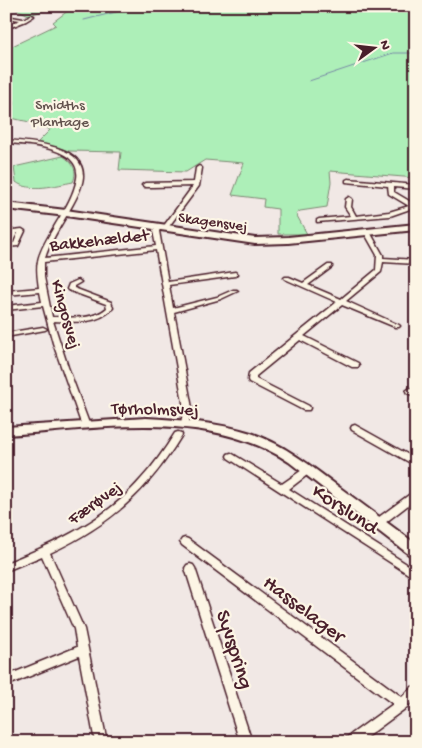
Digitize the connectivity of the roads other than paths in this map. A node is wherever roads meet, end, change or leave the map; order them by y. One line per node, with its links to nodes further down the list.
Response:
1 (32, 16): 3 (street)
2 (6, 17): 3 (street)
3 (25, 20): 4 (street)
4 (6, 28)
5 (6, 141): 15 (street, Kingosvej)
6 (199, 168): 8 (street)
7 (348, 181): 10 (street)
8 (197, 184): 9 (street); 19 (street)
9 (145, 185)
10 (391, 185): 11 (street); 14 (street)
11 (416, 187)
12 (349, 199): 16 (street)
13 (6, 206): 15 (street, Skagensvej)
14 (415, 207): 16 (street)
15 (66, 213): 19 (street, Skagensvej); 22 (street, Kingosvej)
16 (355, 218): 17 (street)
17 (319, 222)
18 (416, 226): 20 (street, Skagensvej)
19 (162, 227): 20 (street, Skagensvej); 21 (street)
20 (367, 232): 23 (street)
21 (159, 248): 22 (street, Bakkehældet); 29 (street)
22 (41, 260): 31 (street, Kingosvej)
23 (381, 260): 24 (street); 34 (street)
24 (416, 262)
25 (330, 266): 30 (street)
26 (235, 274): 29 (street)
27 (287, 278): 30 (street)
28 (78, 282): 38 (street)
29 (165, 284): 37 (street)
30 (304, 285): 34 (street)
31 (42, 290): 33 (street); 35 (street, Kingosvej)
32 (235, 291): 37 (street)
33 (6, 293)
34 (342, 302): 39 (street); 42 (street)
35 (46, 304): 36 (street); 38 (street, Kingosvej)
36 (6, 308)
37 (170, 311): 45 (street)
38 (50, 319): 46 (street, Kingosvej)
39 (397, 326)
40 (43, 329): 41 (street)
41 (6, 335)
42 (300, 337): 43 (street); 44 (street)
43 (355, 365)
44 (306, 408)
45 (185, 423): 46 (street, Tørholmsvej); 52 (street, Tørholmsvej)
46 (86, 426): 48 (street, Tørholmsvej)
47 (355, 428): 51 (street)
48 (6, 430)
49 (178, 435): 57 (street, Færøvej)
50 (231, 456): 53 (street, Korslund)
51 (416, 463)
52 (308, 470): 53 (street, Korslund); 55 (street, Tørholmsvej)
53 (282, 489): 61 (street, Korslund)
54 (416, 494): 55 (street)
55 (378, 523): 58 (street, Tørholmsvej)
56 (185, 542): 65 (street, Hasselager)
57 (45, 552): 59 (street, Færøvej); 62 (street)
58 (416, 552)
59 (6, 568)
60 (190, 568): 67 (street, Syvspring)
61 (416, 575)
62 (83, 650): 63 (street); 66 (street)
63 (6, 681)
64 (416, 690): 65 (street)
65 (402, 704): 68 (street)
66 (101, 742)
67 (246, 742)
68 (350, 742)

